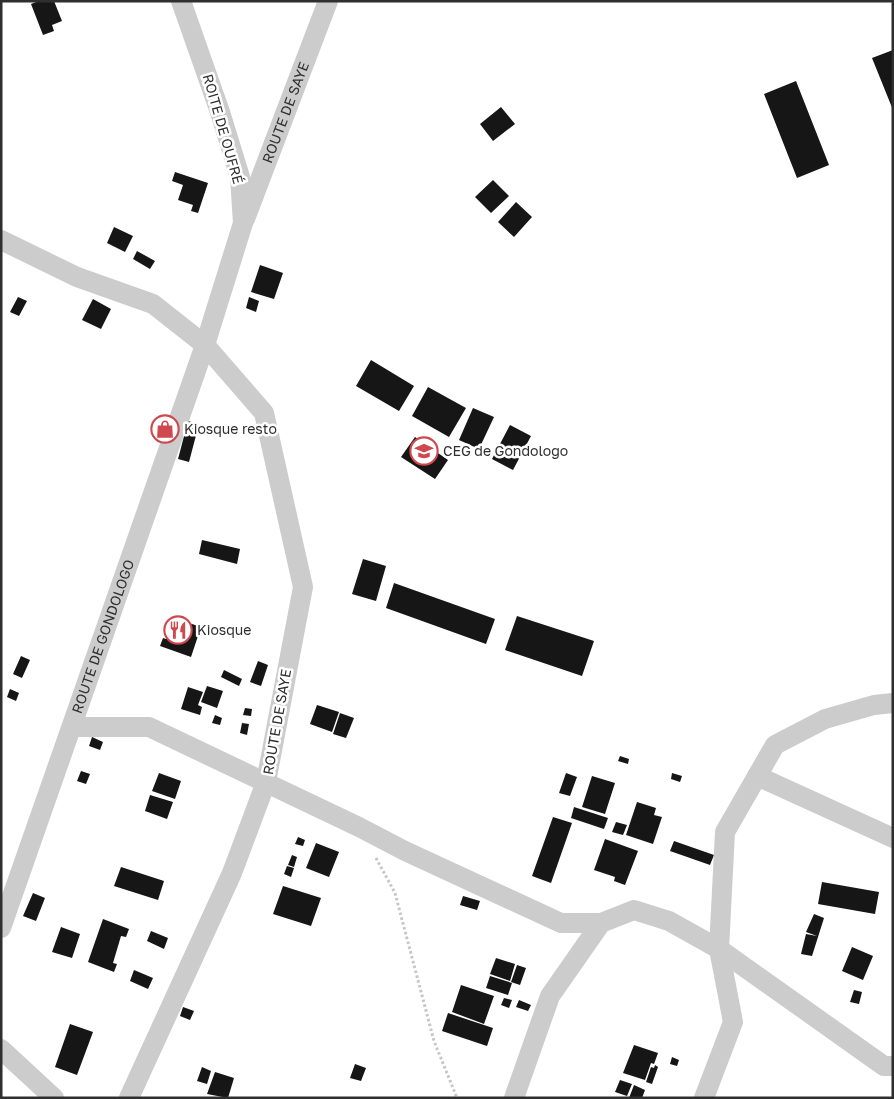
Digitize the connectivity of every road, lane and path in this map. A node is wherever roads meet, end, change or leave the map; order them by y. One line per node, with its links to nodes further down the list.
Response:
1 (181, 1): 3 (street, ROITE DE OUFRÉ)
2 (328, 1): 3 (street, ROUTE DE SAYE)
3 (244, 223): 5 (street, ROITE DE OUFRÉ)
4 (1, 240): 5 (street, ROUTE DE SAYE)
5 (205, 345): 7 (street, ROUTE DE GONDOLOGO); 9 (street, ROUTE DE SAYE)
6 (893, 703): 8 (street)
7 (72, 727): 9 (street); 13 (street, ROUTE DE GONDOLOGO)
8 (757, 776): 11 (street); 14 (street)
9 (266, 782): 10 (street); 19 (street, ROUTE DE SAYE)
10 (359, 827): 12 (street); 20 (path)
11 (893, 838)
12 (601, 923): 14 (street); 21 (street)
13 (1, 928)
14 (719, 949): 16 (street); 22 (street)
15 (1, 1049): 18 (street)
16 (888, 1066): 17 (street)
17 (893, 1084)
18 (54, 1098)
19 (129, 1098)
20 (457, 1098)
21 (514, 1098)
22 (704, 1098)

